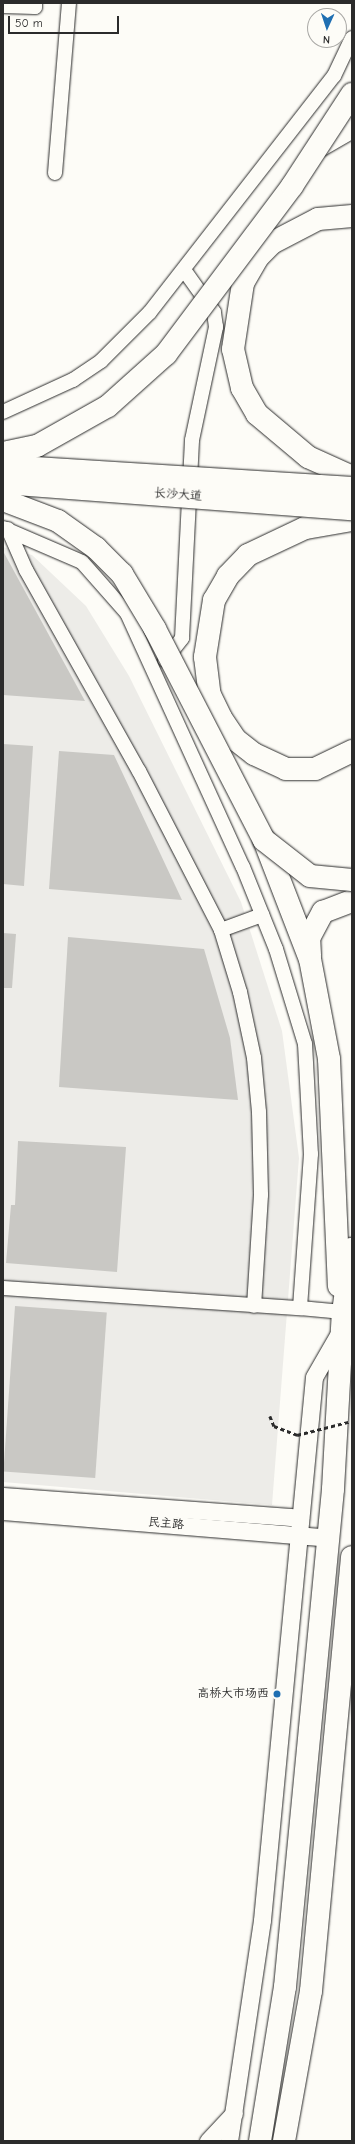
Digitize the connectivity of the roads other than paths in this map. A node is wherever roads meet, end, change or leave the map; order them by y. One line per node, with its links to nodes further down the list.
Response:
1 (36, 3): 3 (street)
2 (69, 3): 8 (street)
3 (3, 6)
4 (352, 38): 10 (street)
5 (352, 94): 7 (main road, bridge)
6 (352, 127): 7 (main road)
7 (321, 145): 12 (main road, bridge)
8 (55, 173)
9 (352, 216): 14 (main road)
10 (184, 270): 11 (street); 21 (street)
11 (3, 412)
12 (3, 453)
13 (3, 466): 16 (main road, bridge)
14 (352, 477)
15 (3, 482): 18 (main road, 长沙大道, bridge)
16 (352, 488)
17 (3, 500): 23 (main road, bridge)
18 (352, 509)
19 (352, 520): 22 (main road)
20 (6, 528): 21 (street); 27 (street)
21 (154, 673): 26 (street)
22 (352, 751)
23 (264, 840): 24 (main road, bridge); 28 (main road)
24 (352, 880)
25 (352, 901): 28 (main road)
26 (262, 915): 27 (street); 32 (street)
27 (222, 930): 31 (street)
28 (310, 959): 29 (main road)
29 (346, 1254): 33 (main road)
30 (3, 1288): 31 (street)
31 (254, 1306): 32 (street)
32 (300, 1308): 33 (street)
33 (342, 1320): 36 (street); 38 (main road)
34 (3, 1496): 36 (street, 民主路)
35 (3, 1511): 37 (street, 民主路)
36 (300, 1518): 37 (street)
37 (298, 1535): 38 (street, 民主路); 40 (street)
38 (328, 1538): 43 (main road)
39 (352, 1557): 44 (main road)
40 (234, 2113): 41 (street); 42 (street)
41 (208, 2141)
42 (229, 2141)
43 (260, 2141)
44 (284, 2141)

